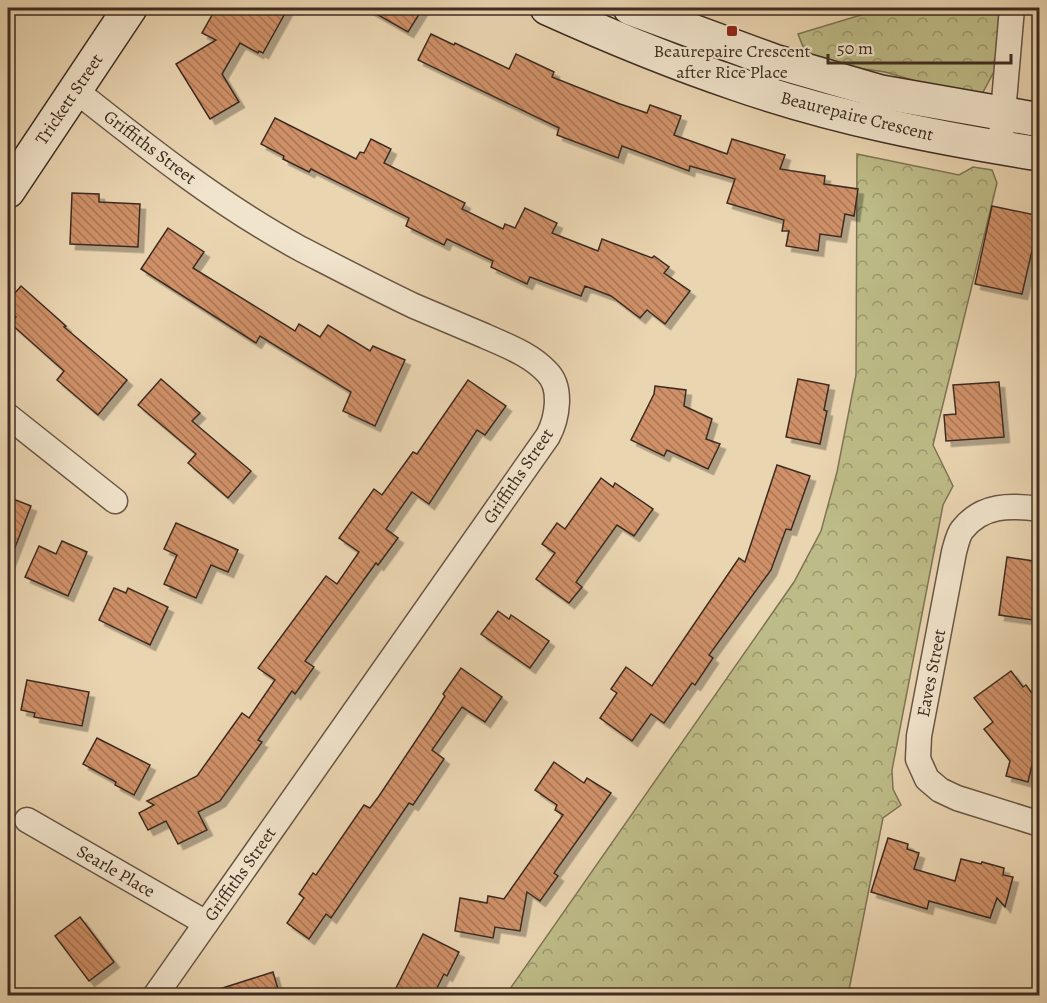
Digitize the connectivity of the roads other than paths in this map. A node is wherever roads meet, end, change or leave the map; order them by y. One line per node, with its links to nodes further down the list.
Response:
1 (130, 8): 5 (street, Trickett Street)
2 (547, 8): 8 (street, Beaurepaire Crescent)
3 (630, 8): 6 (street, Beaurepaire Crescent)
4 (1012, 8): 6 (street)
5 (75, 90): 10 (street, Trickett Street); 16 (street, Griffiths Street)
6 (1003, 115): 7 (street, Beaurepaire Crescent); 8 (street)
7 (1040, 120)
8 (1000, 148): 9 (street, Beaurepaire Crescent)
9 (1040, 153)
10 (8, 191)
11 (8, 416): 12 (street)
12 (114, 501)
13 (1040, 509): 15 (street, Eaves Street)
14 (27, 820): 16 (street, Searle Place)
15 (1040, 824)
16 (206, 923): 17 (street, Griffiths Street)
17 (155, 996)

